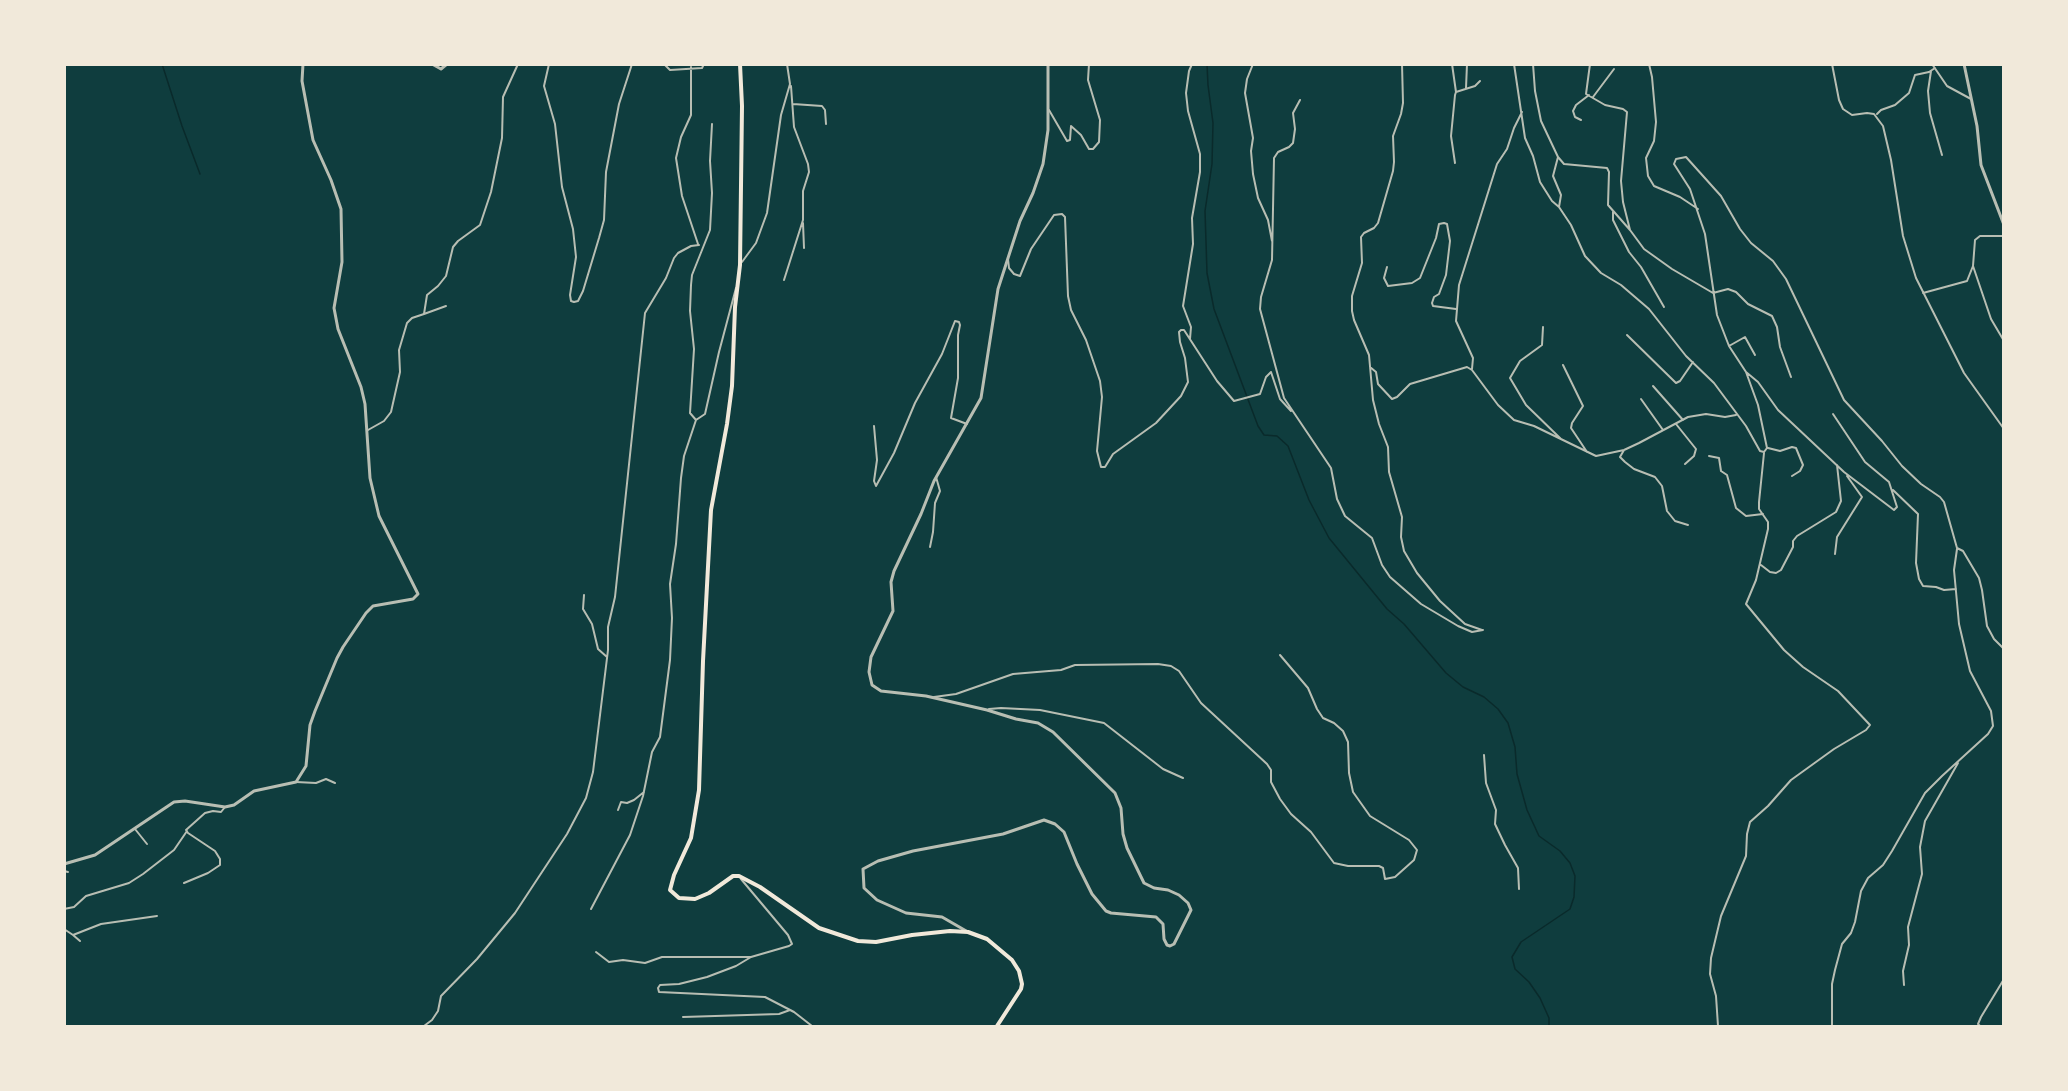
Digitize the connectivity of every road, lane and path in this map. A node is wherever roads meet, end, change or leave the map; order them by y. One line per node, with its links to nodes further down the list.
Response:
1 (303, 64): 93 (street)
2 (432, 64): 3 (street)
3 (447, 64)
4 (518, 64): 69 (street)
5 (549, 64): 6 (street)
6 (632, 64)
7 (664, 64): 25 (street)
8 (704, 64): 25 (street)
9 (740, 64): 59 (main road)
10 (787, 64): 30 (street)
11 (1048, 64): 38 (street)
12 (1089, 64): 38 (street)
13 (1192, 64): 72 (street)
14 (1253, 64): 54 (street)
15 (1402, 64): 78 (street)
16 (1452, 64): 32 (street)
17 (1467, 64): 31 (street)
18 (1514, 64): 39 (street)
19 (1533, 64): 45 (street)
20 (1590, 64): 33 (street)
21 (1649, 64): 48 (street)
22 (1832, 64): 40 (street)
23 (1932, 64): 26 (street)
24 (1964, 64): 35 (street)
25 (691, 67): 55 (street)
26 (1935, 68): 28 (street); 35 (street)
27 (1614, 69): 34 (street)
28 (1931, 71): 40 (street); 44 (street)
29 (1480, 81): 31 (street)
30 (790, 84): 37 (street); 59 (street)
31 (1466, 88): 32 (street)
32 (1456, 92): 46 (street)
33 (1589, 95): 34 (street); 41 (street)
34 (1593, 97): 52 (street)
35 (1971, 99): 51 (street)
36 (1300, 100): 54 (street)
37 (793, 104): 43 (street); 50 (street)
38 (1048, 108): 58 (street)
39 (1522, 112): 47 (street); 68 (street)
40 (1876, 115): 65 (street)
41 (1581, 120)
42 (712, 124): 56 (street)
43 (826, 124)
44 (1942, 155)
45 (1558, 158): 47 (street); 49 (street)
46 (1455, 163)
47 (1559, 207): 76 (street)
48 (1698, 209): 64 (street); 110 (street)
49 (1613, 212): 52 (street); 67 (street)
50 (802, 220): 57 (street); 62 (street)
51 (2004, 225)
52 (1630, 230): 64 (street)
53 (2004, 236): 60 (street)
54 (1272, 244): 84 (street)
55 (699, 245): 56 (street); 117 (street)
56 (702, 248): 87 (street)
57 (804, 248)
58 (1007, 257): 72 (street); 89 (street)
59 (740, 265): 63 (main road)
60 (1973, 266): 65 (street); 73 (street)
61 (1387, 267): 68 (street)
62 (784, 280)
63 (737, 283): 87 (street); 134 (main road)
64 (1713, 293): 74 (street); 81 (street)
65 (1923, 293): 92 (street)
66 (447, 306): 69 (street)
67 (1664, 307)
68 (1456, 309): 79 (street)
69 (424, 314): 93 (street)
70 (1543, 327): 95 (street)
71 (1627, 335): 76 (street)
72 (1190, 339): 84 (street)
73 (2004, 341)
74 (1729, 346): 75 (street); 80 (street)
75 (1755, 355)
76 (1693, 362): 86 (street)
77 (1563, 365): 99 (street)
78 (1370, 366): 79 (street); 84 (street)
79 (1472, 370): 95 (street)
80 (1746, 372): 96 (street); 102 (street)
81 (1791, 377)
82 (1653, 386): 88 (street)
83 (1641, 399): 94 (street)
84 (1291, 411)
85 (1833, 414): 106 (street)
86 (1736, 415): 88 (street); 98 (street)
87 (696, 420): 125 (street)
88 (1683, 420): 90 (street)
89 (967, 424): 91 (street); 105 (street)
90 (1676, 424): 94 (street); 101 (street)
91 (874, 426)
92 (2004, 429)
93 (368, 430): 123 (street)
94 (1664, 430): 97 (street)
95 (1563, 442): 99 (street)
96 (1767, 448): 98 (street); 104 (street)
97 (1624, 450): 99 (street); 108 (street)
98 (1764, 452): 107 (street)
99 (1588, 454)
100 (1709, 456): 107 (street)
101 (1685, 464)
102 (1838, 465): 103 (street); 112 (street)
103 (1844, 472): 106 (street); 111 (street)
104 (1792, 476)
105 (936, 477): 109 (street); 118 (street)
106 (1892, 488): 113 (street)
107 (1763, 514): 112 (street)
108 (1688, 525)
109 (930, 547)
110 (1957, 548): 113 (street); 115 (street)
111 (1835, 554)
112 (1760, 564): 153 (street)
113 (1956, 589): 121 (street)
114 (585, 595): 117 (street)
115 (2004, 649)
116 (1280, 655): 118 (street)
117 (607, 657): 150 (street)
118 (926, 696): 119 (street)
119 (987, 710): 122 (street); 141 (street)
120 (1484, 755): 136 (street)
121 (1959, 761): 147 (street); 154 (street)
122 (1183, 777)
123 (296, 782): 124 (street); 126 (street)
124 (335, 783)
125 (644, 792): 127 (street); 138 (street)
126 (225, 807): 128 (street); 129 (street)
127 (618, 810)
128 (134, 828): 130 (street); 133 (street)
129 (187, 831): 135 (street); 137 (street)
130 (142, 838): 131 (street); 132 (street)
131 (138, 842)
132 (147, 844)
133 (64, 864)
134 (739, 876): 141 (main road); 145 (street)
135 (184, 883)
136 (1518, 890)
137 (64, 909)
138 (591, 909)
139 (157, 916): 142 (street)
140 (64, 929): 142 (street)
141 (968, 932): 152 (main road)
142 (73, 935): 143 (street)
143 (80, 941)
144 (596, 952): 145 (street)
145 (751, 957): 148 (street)
146 (2004, 979): 155 (street)
147 (1904, 985)
148 (790, 1010): 149 (street); 151 (street)
149 (683, 1017)
150 (423, 1026)
151 (812, 1026)
152 (997, 1026)
153 (1719, 1026)
154 (1832, 1026)
155 (1980, 1026)

